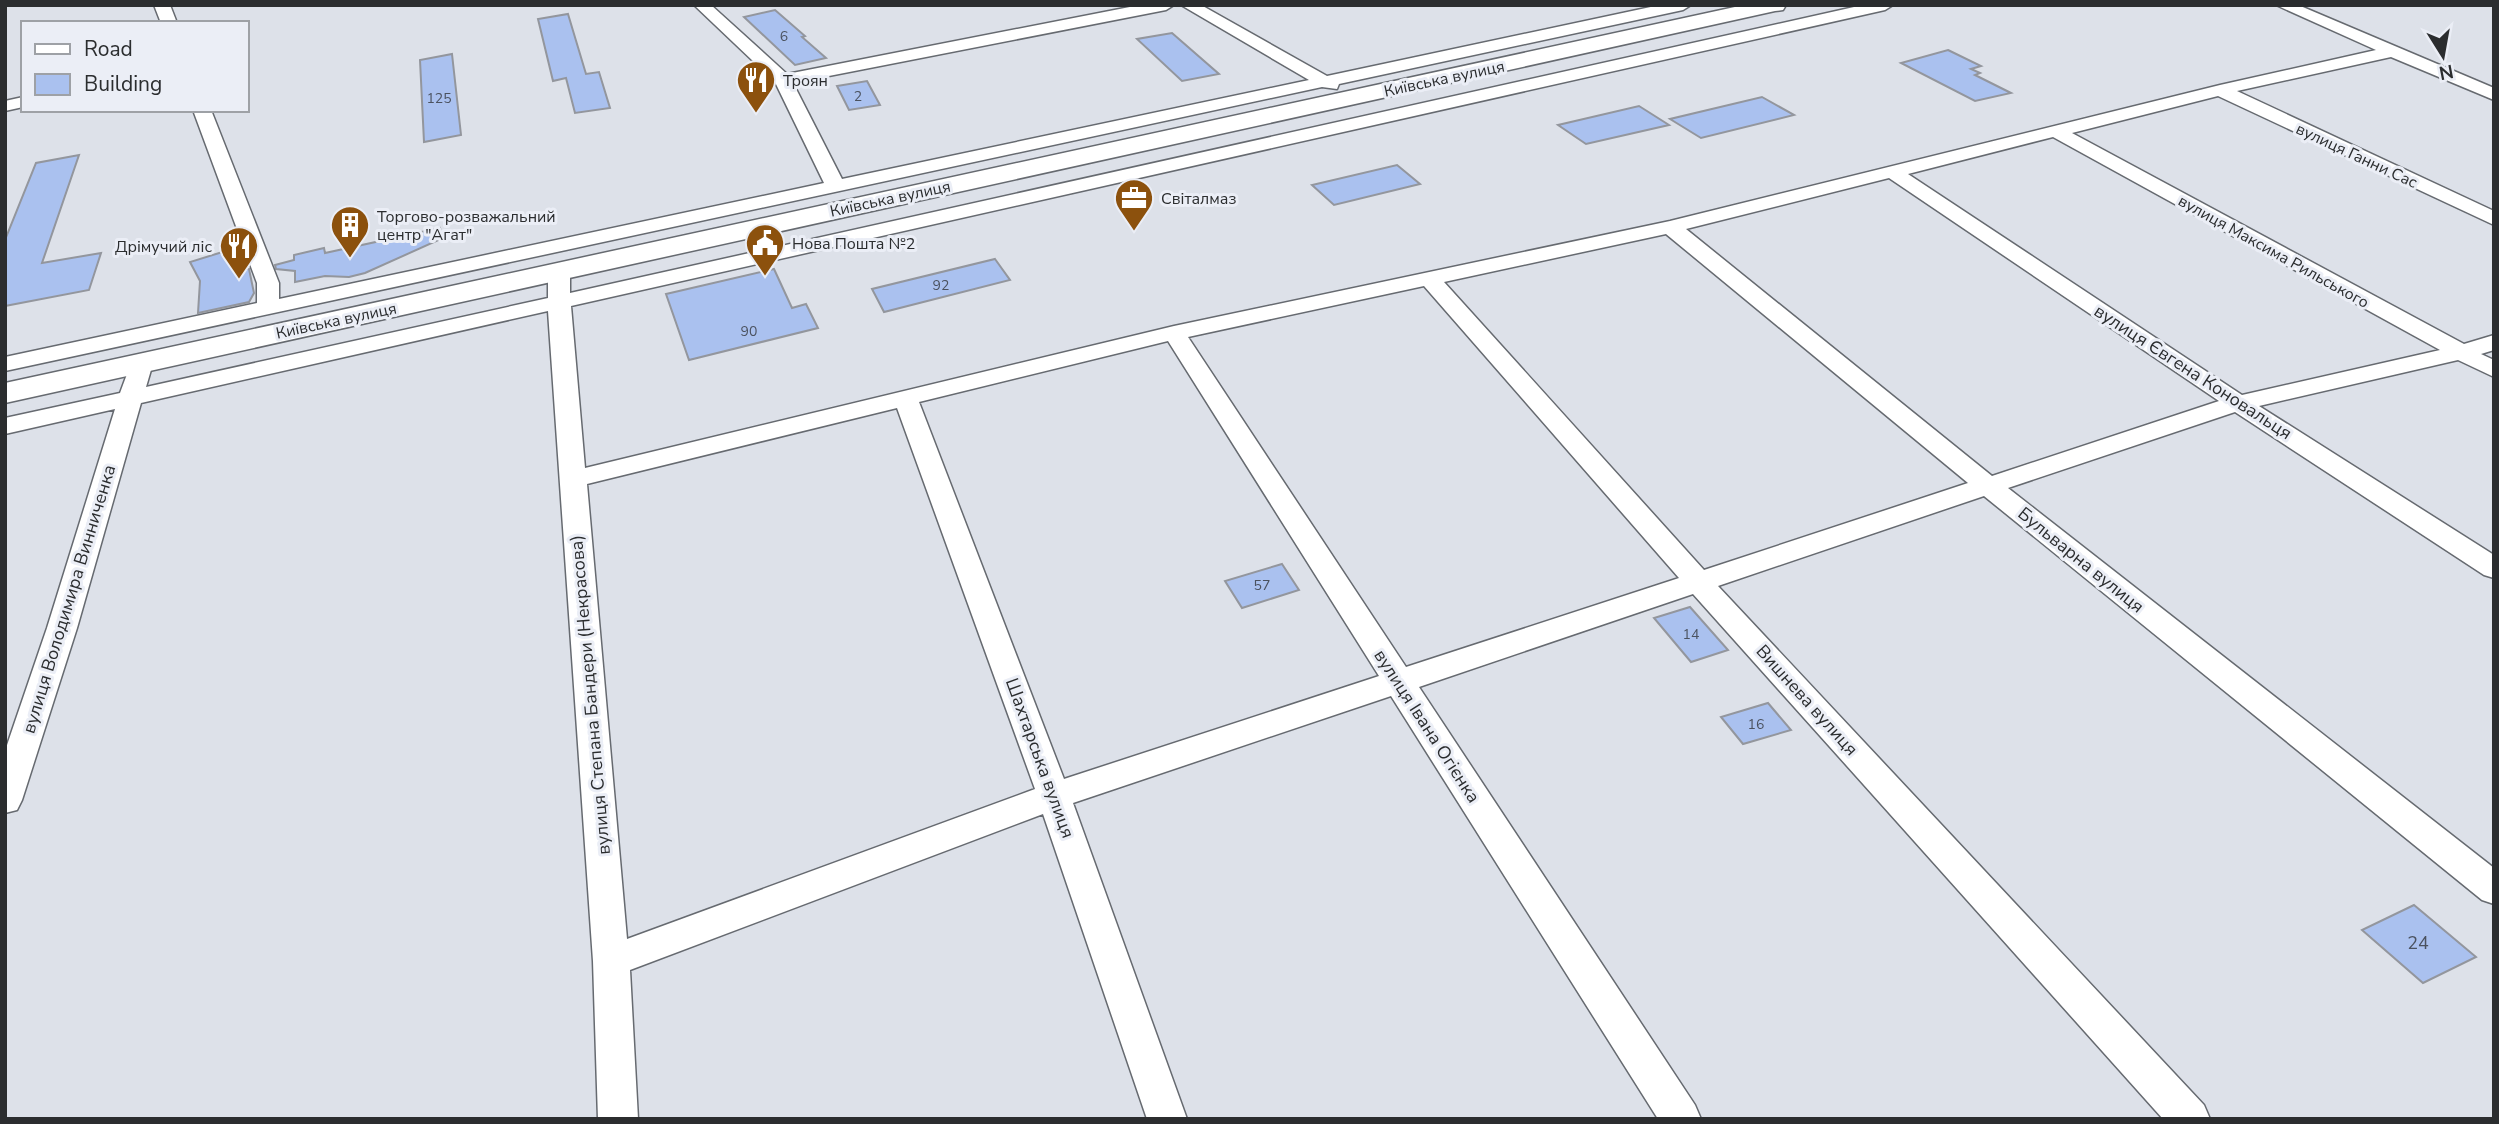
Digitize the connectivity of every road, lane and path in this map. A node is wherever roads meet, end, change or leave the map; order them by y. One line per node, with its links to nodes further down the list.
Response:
1 (162, 5): 9 (street)
2 (702, 5): 11 (street)
3 (1166, 5): 11 (street)
4 (1189, 5): 12 (street)
5 (1682, 5): 12 (street)
6 (1775, 5): 15 (main road, Київська вулиця)
7 (1885, 5): 24 (street)
8 (2284, 5): 10 (street)
9 (169, 21)
10 (2392, 52): 13 (street); 14 (street)
11 (783, 80): 19 (street)
12 (1325, 82): 15 (street); 19 (street)
13 (2220, 90): 17 (street); 20 (street, вулиця Ганни Сас)
14 (2494, 95)
15 (1355, 98): 22 (main road, Київська вулиця)
16 (203, 112): 25 (street)
17 (2055, 131): 18 (street); 28 (street, вулиця Максима Рильського)
18 (1894, 173): 21 (street); 35 (street, вулиця Євгена Коновальця)
19 (836, 187): 25 (street)
20 (2494, 219)
21 (1670, 227): 23 (street); 38 (street, Бульварна вулиця)
22 (559, 271): 24 (street, вулиця Степана Бандери (Некрасова)); 29 (main road, Київська вулиця)
23 (1428, 277): 26 (street); 40 (street, Вишнева вулиця)
24 (559, 302): 33 (street); 37 (street, вулиця Степана Бандери (Некрасова))
25 (268, 308): 30 (street)
26 (1174, 333): 34 (street); 41 (street, вулиця Івана Огієнка)
27 (2494, 342): 28 (street)
28 (2462, 352): 31 (street, вулиця Максима Рильського); 35 (street)
29 (141, 363): 32 (main road, Київська вулиця); 33 (street, вулиця Володимира Винниченка)
30 (5, 364)
31 (2494, 370)
32 (5, 393)
33 (131, 398): 36 (street); 43 (street, вулиця Володимира Винниченка)
34 (906, 400): 37 (street); 42 (street, Шахтарська вулиця)
35 (2238, 403): 38 (street); 39 (street, вулиця Євгена Коновальця)
36 (5, 426)
37 (573, 478): 45 (street, вулиця Степана Бандери (Некрасова))
38 (1988, 486): 40 (street); 44 (street, Бульварна вулиця)
39 (2494, 568)
40 (1699, 583): 41 (street); 49 (street, Вишнева вулиця)
41 (1399, 684): 42 (street); 48 (street, вулиця Івана Огієнка)
42 (1055, 796): 45 (street); 47 (street, Шахтарська вулиця)
43 (5, 800)
44 (2494, 889)
45 (611, 961): 46 (street, вулиця Степана Бандери (Некрасова))
46 (618, 1119)
47 (1167, 1119)
48 (1681, 1119)
49 (2190, 1119)

